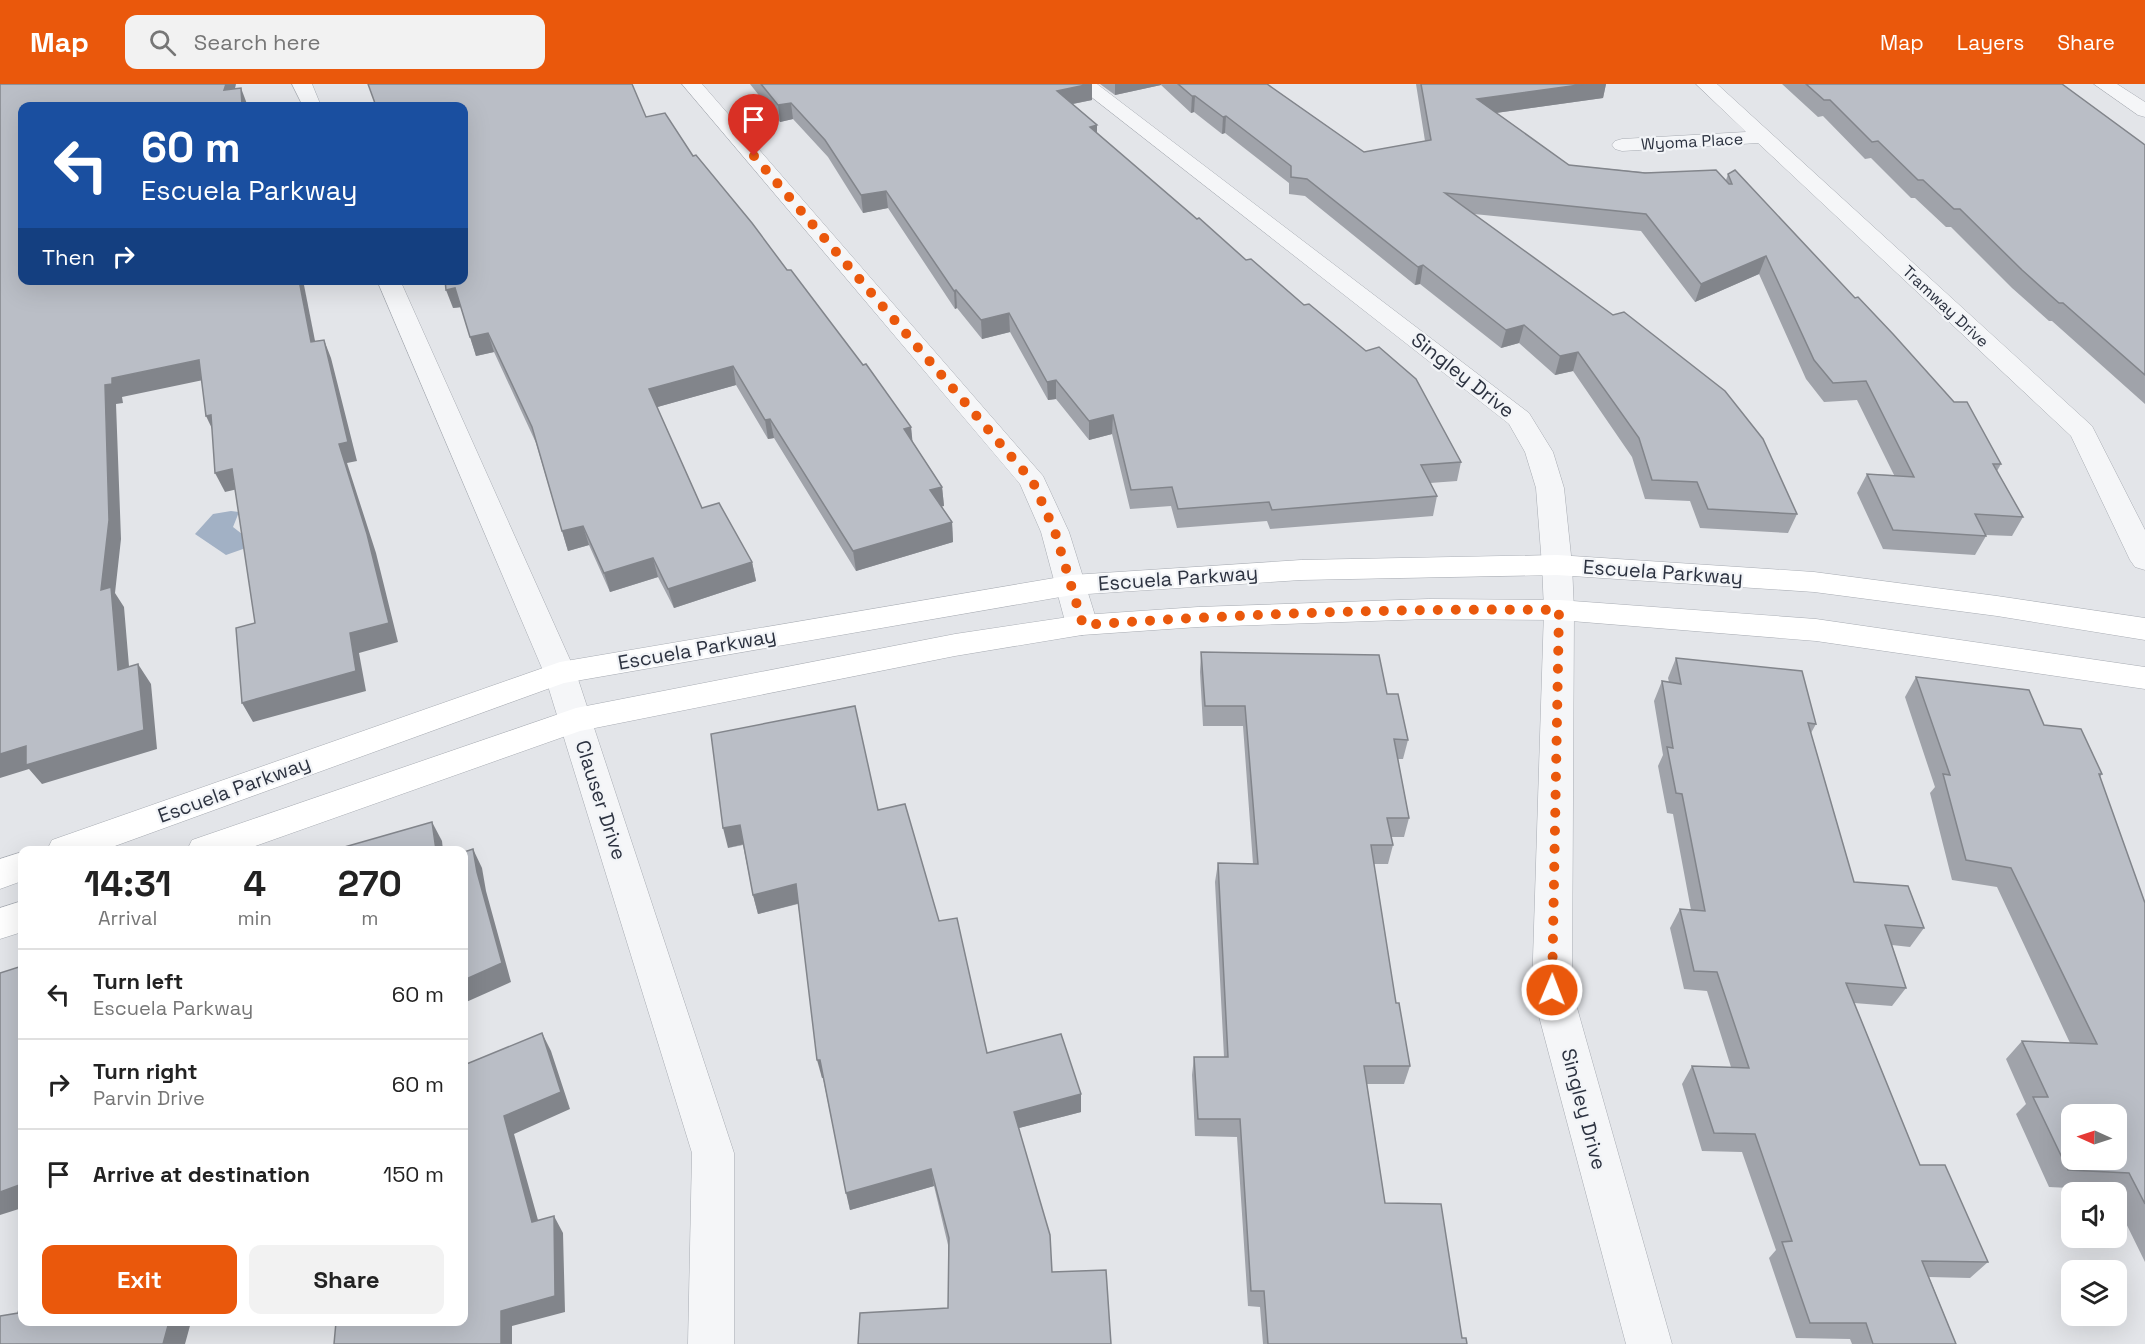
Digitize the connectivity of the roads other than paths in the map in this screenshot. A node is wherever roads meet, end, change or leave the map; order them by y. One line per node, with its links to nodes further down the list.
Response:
1 (302, 84): 6 (street)
2 (692, 84): 13 (street)
3 (1084, 84): 12 (street, Singley Drive)
4 (1706, 84): 8 (street, Tramway Drive)
5 (2104, 84): 7 (street)
6 (310, 102)
7 (2145, 111)
8 (1762, 137): 9 (street, Wyoma Place); 11 (street, Tramway Drive)
9 (1622, 145)
10 (390, 285): 17 (street, Clauser Drive)
11 (2145, 560)
12 (1557, 565): 13 (street, Escuela Parkway); 14 (street, Singley Drive); 16 (street, Escuela Parkway)
13 (1072, 585): 15 (street); 17 (street, Escuela Parkway)
14 (1559, 610): 15 (street, Escuela Parkway); 18 (street, Escuela Parkway); 27 (street, Singley Drive)
15 (1083, 625): 19 (street, Escuela Parkway)
16 (2145, 629)
17 (560, 673): 19 (street, Clauser Drive); 20 (street, Escuela Parkway)
18 (2145, 678)
19 (576, 720): 21 (street, Escuela Parkway); 26 (street, Clauser Drive)
20 (76, 846)
21 (216, 846)
22 (18, 867): 23 (street)
23 (0, 874)
24 (18, 917): 25 (street)
25 (0, 924)
26 (711, 1344)
27 (1649, 1344)

